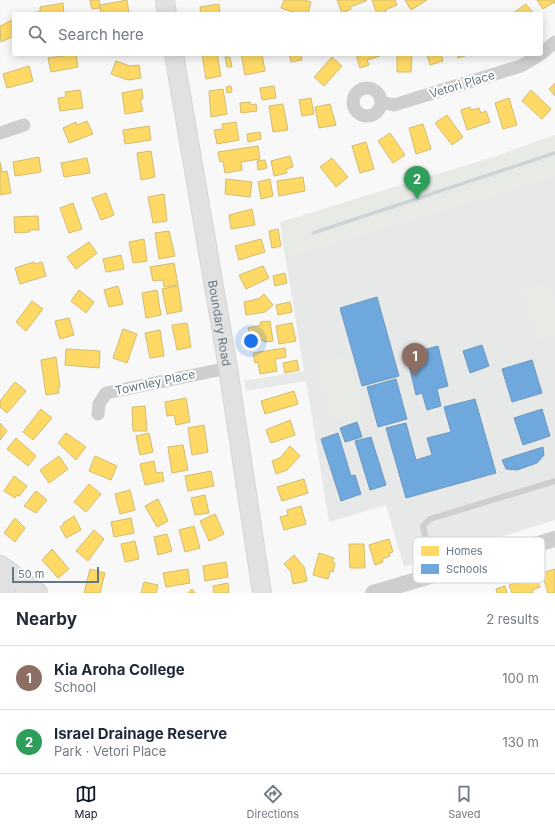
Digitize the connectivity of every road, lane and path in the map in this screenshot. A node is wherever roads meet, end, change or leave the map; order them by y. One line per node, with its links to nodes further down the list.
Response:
1 (165, 0): 2 (main road)
2 (167, 12)
3 (555, 42): 4 (street, Vetori Place)
4 (543, 52)
5 (174, 56): 10 (main road, Boundary Road)
6 (538, 56): 7 (street, Vetori Place)
7 (381, 102)
8 (24, 125): 9 (street)
9 (0, 133)
10 (228, 368): 11 (street, Townley Place); 21 (main road, Boundary Road)
11 (98, 414)
12 (555, 481): 13 (lane)
13 (426, 537)
14 (555, 539): 15 (street)
15 (545, 542)
16 (1, 568): 20 (main road)
17 (413, 581): 22 (street)
18 (0, 589): 19 (main road)
19 (5, 593)
20 (36, 593)
21 (262, 593)
22 (373, 593)

